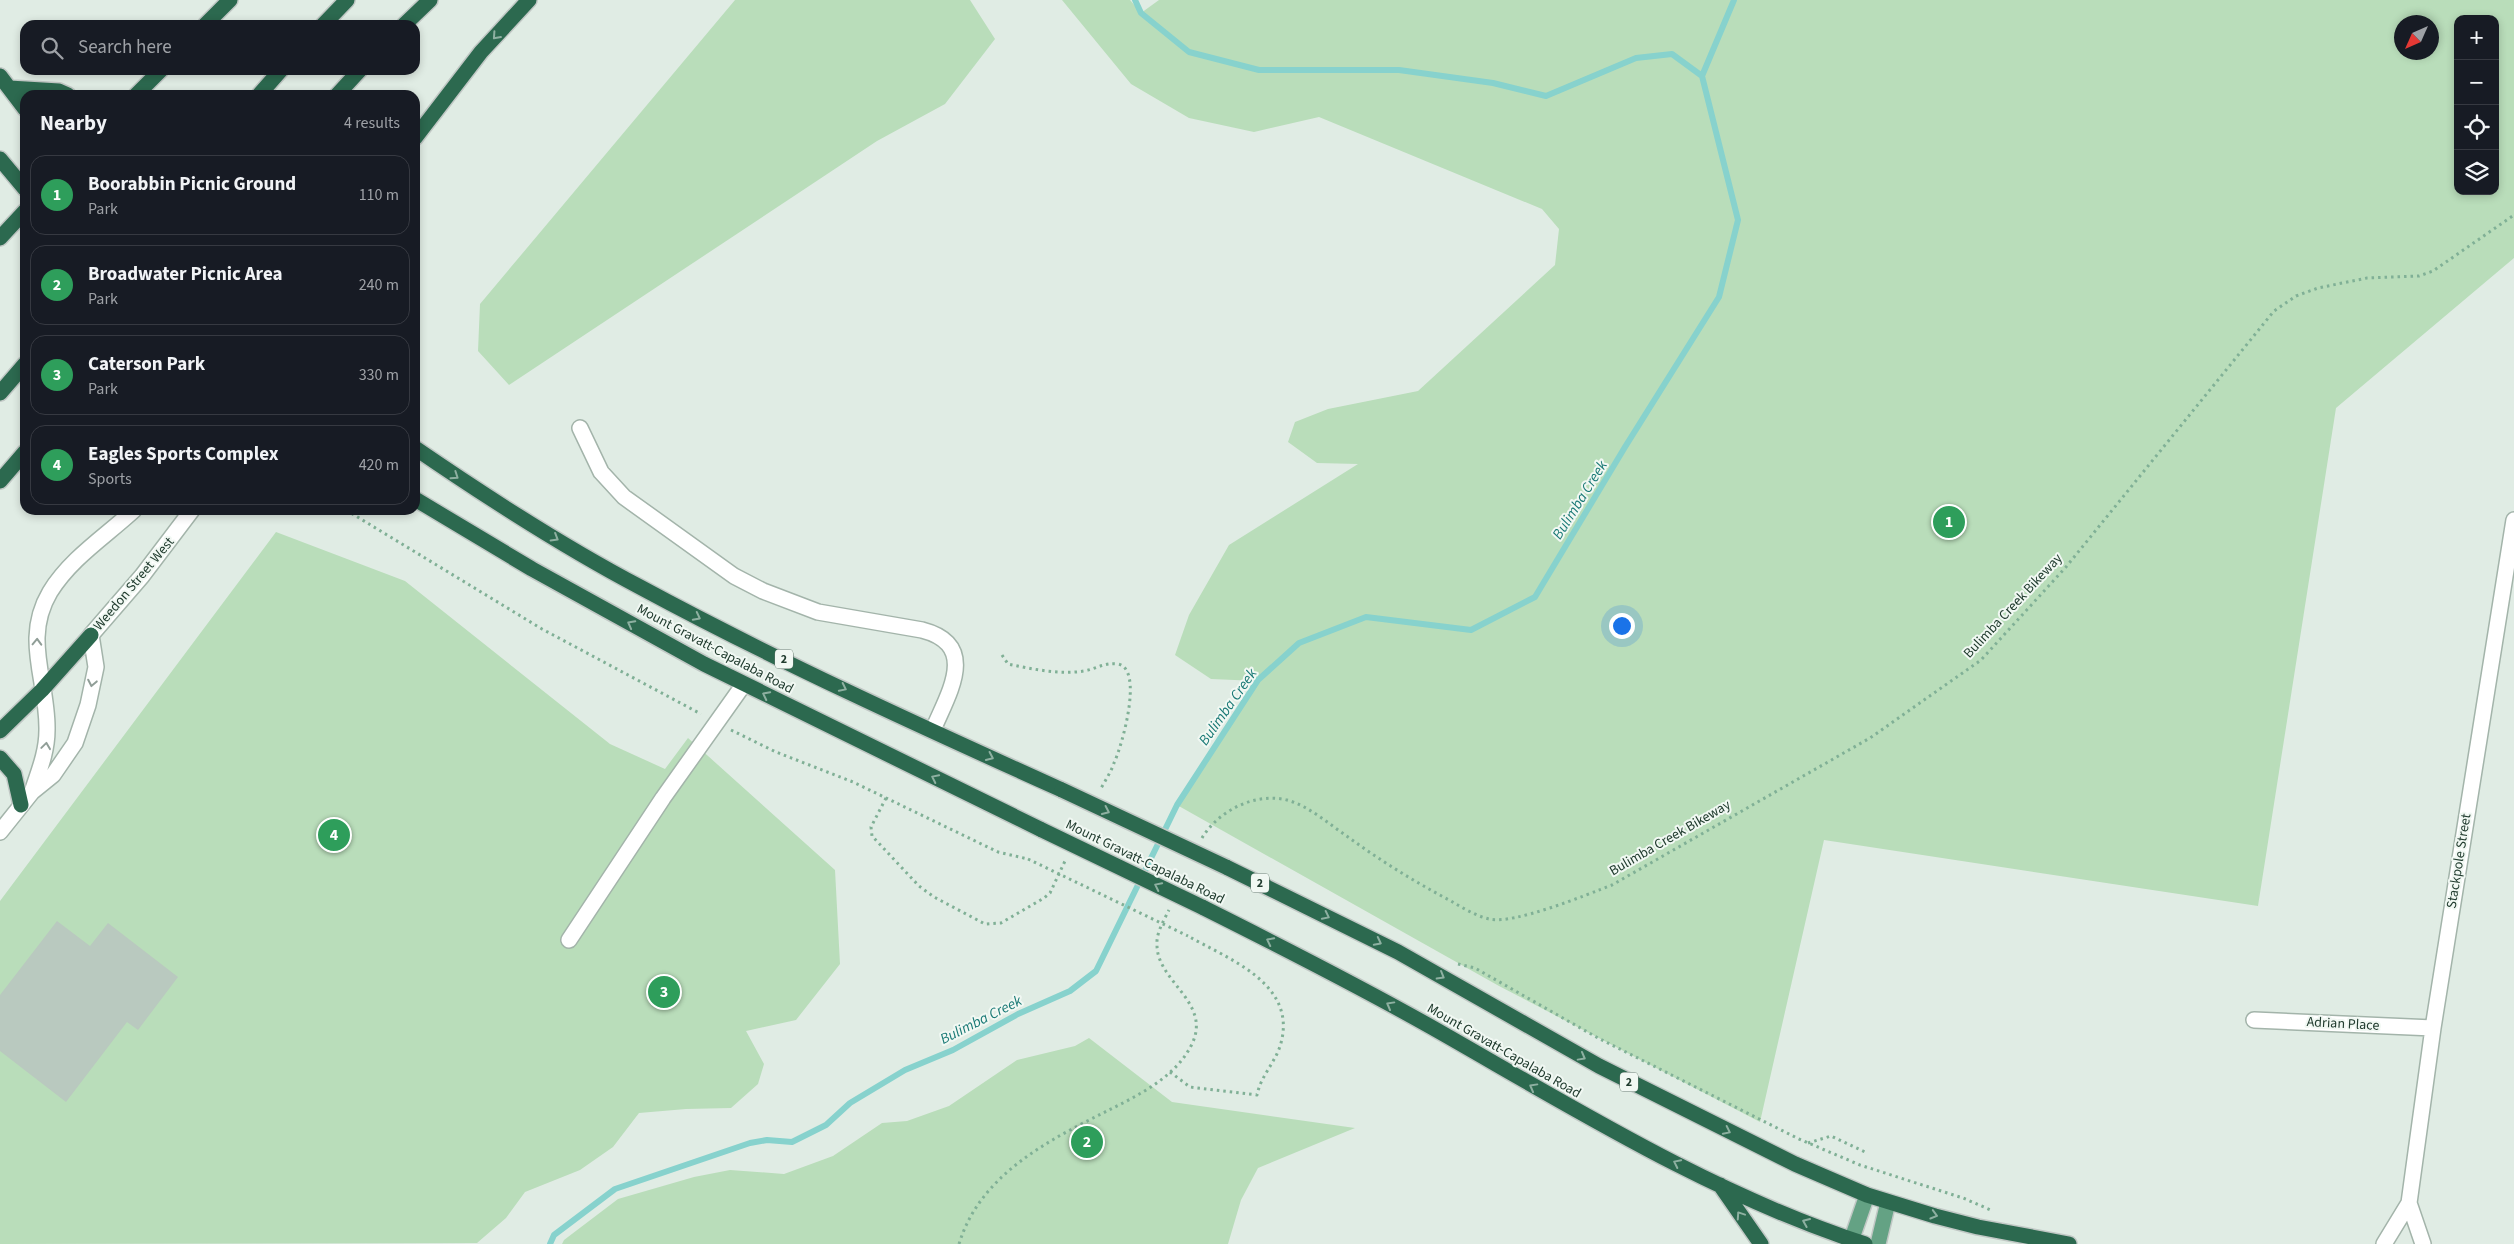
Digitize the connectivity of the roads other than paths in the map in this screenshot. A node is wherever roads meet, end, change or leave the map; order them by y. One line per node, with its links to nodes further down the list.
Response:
1 (230, 0): 5 (highway)
2 (346, 0): 6 (highway)
3 (430, 0): 7 (highway)
4 (529, 0): 17 (highway, one-way to 17)
5 (210, 20)
6 (328, 20)
7 (409, 20)
8 (156, 75): 13 (highway)
9 (277, 75): 14 (highway)
10 (355, 75): 15 (highway)
11 (4, 82): 12 (highway); 16 (highway)
12 (59, 90)
13 (141, 90)
14 (263, 90)
15 (342, 90)
16 (20, 103)
17 (420, 131)
18 (0, 159): 19 (highway)
19 (20, 183)
20 (20, 216): 21 (highway)
21 (0, 238)
22 (20, 370): 23 (highway)
23 (0, 393)
24 (580, 428): 35 (street)
25 (420, 451): 35 (highway, Mount Gravatt-Capalaba Road / 2, one-way to 35)
26 (20, 458): 27 (highway)
27 (0, 481)
28 (420, 502): 33 (highway, Mount Gravatt-Capalaba Road, one-way to 28)
29 (128, 515): 34 (street, Weedon Street West, one-way to 29)
30 (188, 515): 32 (street, Weedon Street West)
31 (2514, 520): 43 (street, Stackpole Street)
32 (91, 635): 34 (highway); 38 (street, Weedon Street West, one-way to 38)
33 (744, 684): 41 (street); 44 (highway, Mount Gravatt-Capalaba Road, one-way to 33, bridge)
34 (42, 690): 36 (highway); 38 (street, Weedon Street West, one-way to 34)
35 (933, 730): 45 (highway, Mount Gravatt-Capalaba Road / 2, one-way to 45, bridge)
36 (0, 731)
37 (0, 758): 39 (highway)
38 (32, 792): 39 (street, Weedon Street West)
39 (22, 805): 40 (street, Weedon Street West)
40 (0, 832)
41 (569, 940)
42 (2254, 1020): 43 (street, Adrian Place)
43 (2433, 1028): 47 (street, Stackpole Street)
44 (1720, 1185): 48 (highway, Mount Gravatt-Capalaba Road, one-way to 44); 49 (highway, one-way to 44)
45 (1867, 1195): 46 (highway, Mount Gravatt-Capalaba Road / 2); 48 (main road)
46 (1888, 1202): 50 (main road); 51 (highway, Mount Gravatt-Capalaba Road / 2, one-way to 51)
47 (2409, 1203): 52 (street, Stackpole Street); 53 (street, Stackpole Street)
48 (1855, 1243)
49 (1760, 1244)
50 (1878, 1244)
51 (2069, 1244)
52 (2384, 1244)
53 (2423, 1244)

